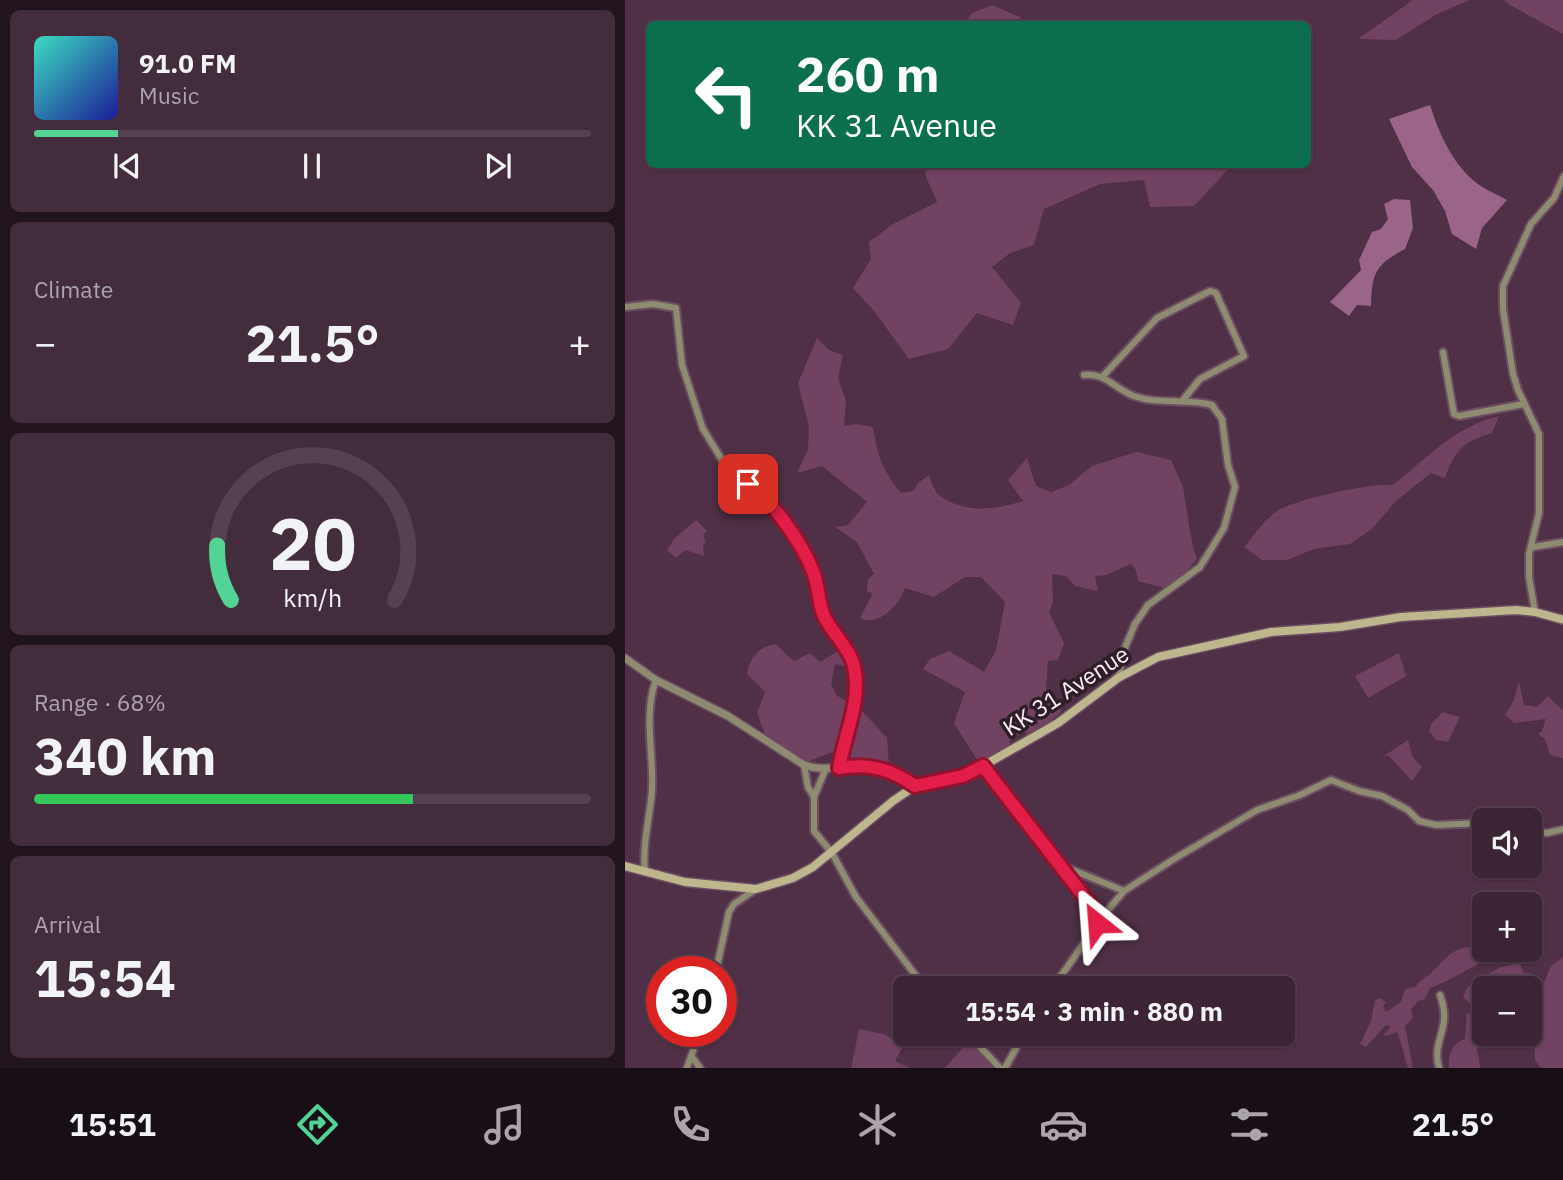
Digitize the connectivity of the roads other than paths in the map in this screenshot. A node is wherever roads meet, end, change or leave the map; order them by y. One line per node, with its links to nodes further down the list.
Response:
1 (1563, 176): 7 (street)
2 (625, 307): 18 (street)
3 (1443, 352): 7 (street)
4 (1085, 375): 5 (street)
5 (1103, 376): 6 (street); 6 (street)
6 (1183, 400): 13 (street)
7 (1524, 404): 10 (street)
8 (1563, 542): 9 (street)
9 (1533, 547)
10 (1535, 612): 11 (main road, KK 31 Avenue); 13 (main road, KK 31 Avenue)
11 (1563, 620)
12 (625, 658): 14 (street)
13 (1118, 678): 16 (main road, KK 31 Avenue)
14 (656, 680): 15 (street); 27 (street)
15 (804, 765): 17 (street); 20 (street)
16 (983, 766): 19 (main road, KK 31 Avenue); 25 (street)
17 (826, 768): 18 (street); 20 (street)
18 (839, 768): 19 (street)
19 (915, 786): 24 (main road)
20 (814, 797): 24 (street)
21 (1472, 823): 29 (street)
22 (1563, 829): 23 (street)
23 (1542, 832)
24 (832, 853): 28 (main road); 32 (street)
25 (1061, 865): 29 (street); 30 (street)
26 (625, 866): 27 (main road)
27 (645, 872): 28 (main road)
28 (756, 889): 31 (street)
29 (1124, 891): 30 (street)
30 (1097, 923): 33 (street)
31 (719, 956)
32 (917, 976)
33 (1061, 976)
34 (1440, 995): 42 (street)
35 (980, 1046): 41 (street)
36 (1017, 1046): 41 (street)
37 (695, 1047): 38 (street)
38 (692, 1057): 39 (street); 40 (street)
39 (687, 1068)
40 (700, 1068)
41 (1002, 1068)
42 (1439, 1068)

